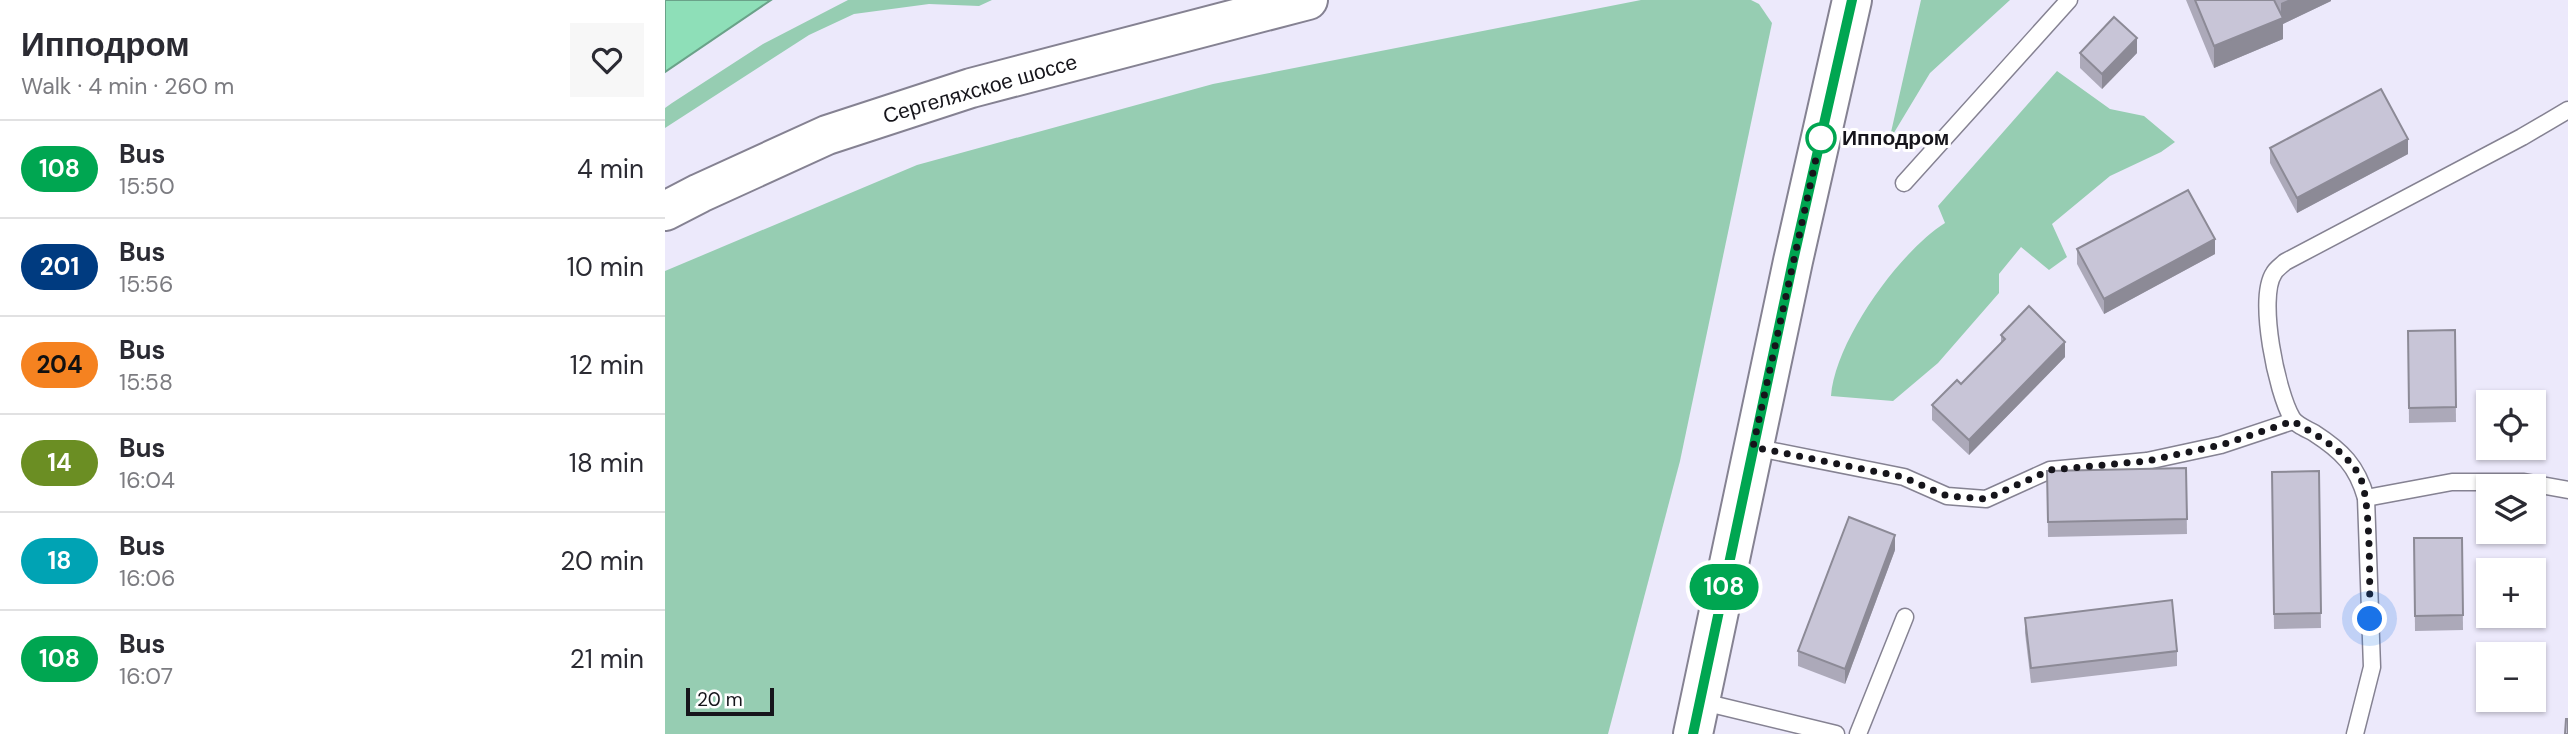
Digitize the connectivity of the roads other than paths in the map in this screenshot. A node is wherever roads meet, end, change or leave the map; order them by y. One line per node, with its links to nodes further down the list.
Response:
1 (1308, 0): 6 (main road, Сергеляхское шоссе)
2 (1852, 0): 8 (main road)
3 (2069, 0): 5 (lane)
4 (2568, 110): 7 (lane)
5 (1903, 183)
6 (665, 211)
7 (2293, 421): 8 (lane); 10 (lane)
8 (1753, 447): 12 (main road)
9 (2568, 490): 10 (lane)
10 (2366, 498): 15 (lane)
11 (1905, 617): 14 (lane)
12 (1696, 718): 13 (lane)
13 (1836, 734)
14 (1858, 734)
15 (2355, 734)

